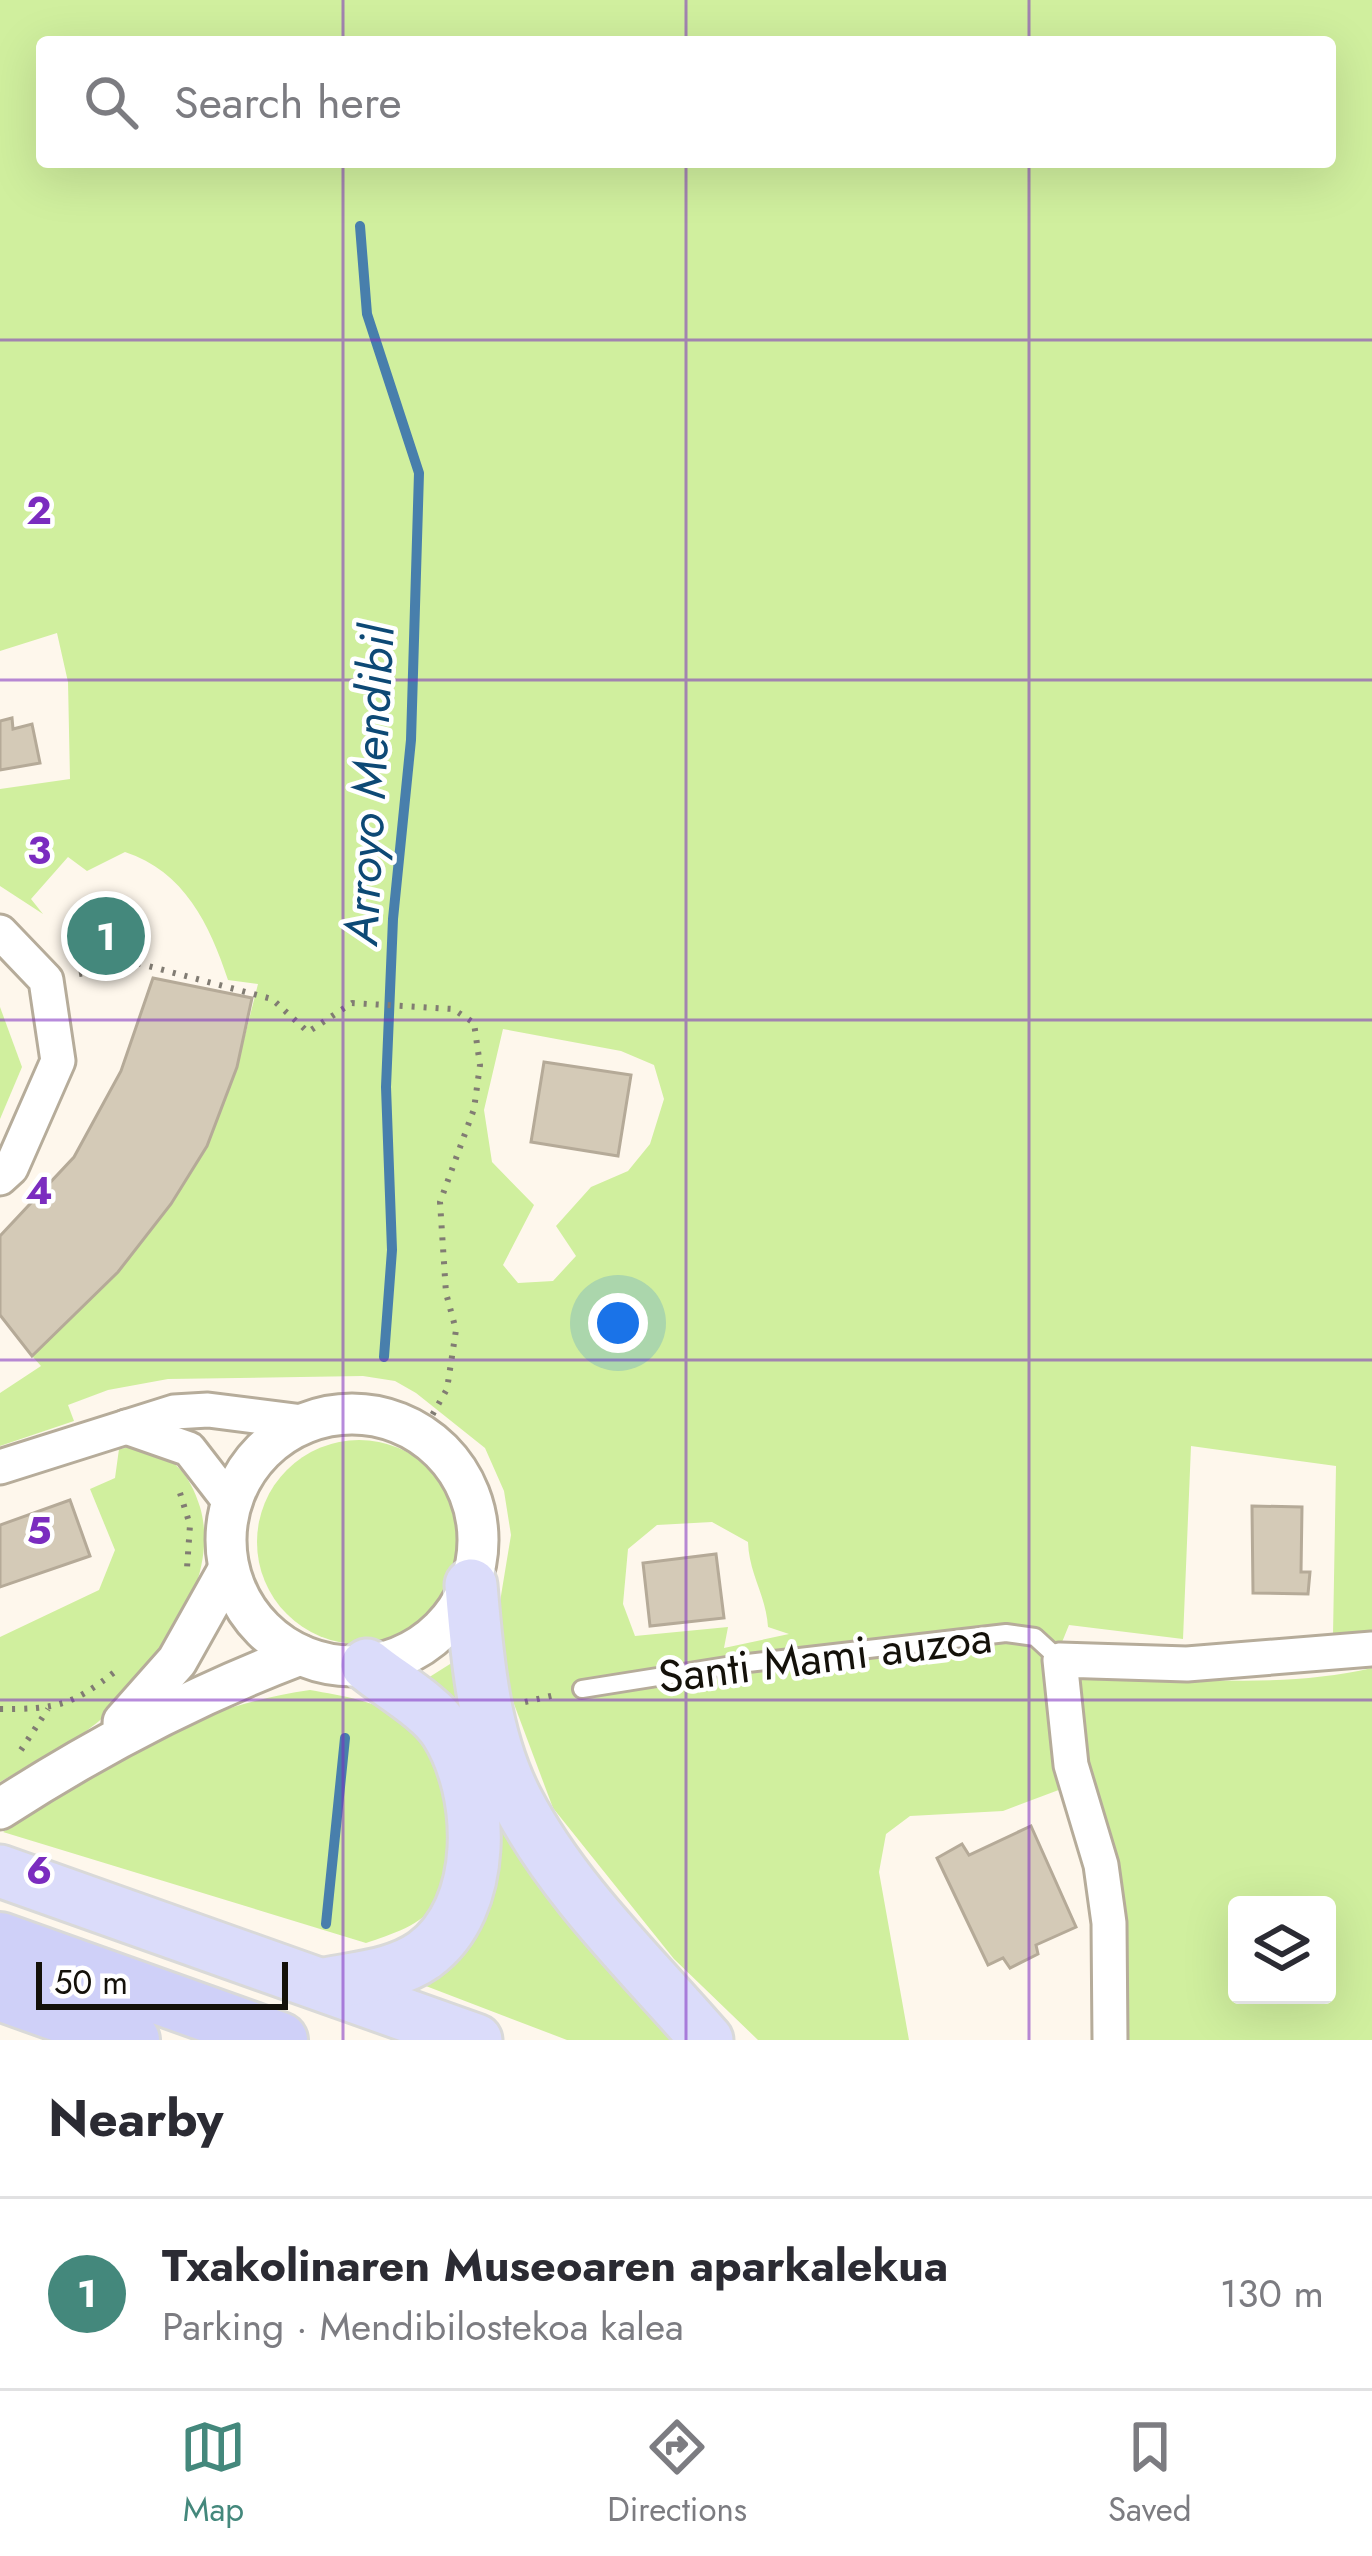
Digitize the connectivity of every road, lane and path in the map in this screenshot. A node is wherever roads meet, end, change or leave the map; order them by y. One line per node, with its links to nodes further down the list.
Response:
1 (0, 932): 2 (street)
2 (46, 980): 3 (street); 6 (path)
3 (0, 1178)
4 (303, 1422): 5 (street); 6 (street); 9 (street)
5 (124, 1426): 7 (street); 9 (street)
6 (422, 1433): 11 (street)
7 (0, 1467)
8 (178, 1486): 12 (path)
9 (230, 1502): 10 (street)
10 (228, 1570): 14 (street); 22 (street)
11 (471, 1585): 17 (street); 21 (main road)
12 (180, 1588)
13 (1372, 1649): 16 (street, Santi Mami auzoa)
14 (300, 1655): 17 (street); 22 (street)
15 (132, 1658): 20 (path)
16 (1060, 1660): 18 (lane, Santi Mami auzoa); 35 (street, Santi Mami auzoa)
17 (367, 1665): 27 (main road)
18 (582, 1689): 21 (path)
19 (0, 1708): 20 (path)
20 (49, 1709): 23 (path)
21 (487, 1711): 34 (main road)
22 (107, 1740): 24 (street)
23 (17, 1756)
24 (0, 1809)
25 (0, 1870): 27 (main road)
26 (0, 1940): 32 (highway)
27 (323, 1984): 33 (main road)
28 (0, 1993): 29 (highway)
29 (55, 2013): 30 (highway); 31 (highway)
30 (121, 2040)
31 (132, 2040)
32 (280, 2040)
33 (476, 2040)
34 (707, 2040)
35 (1110, 2040)

